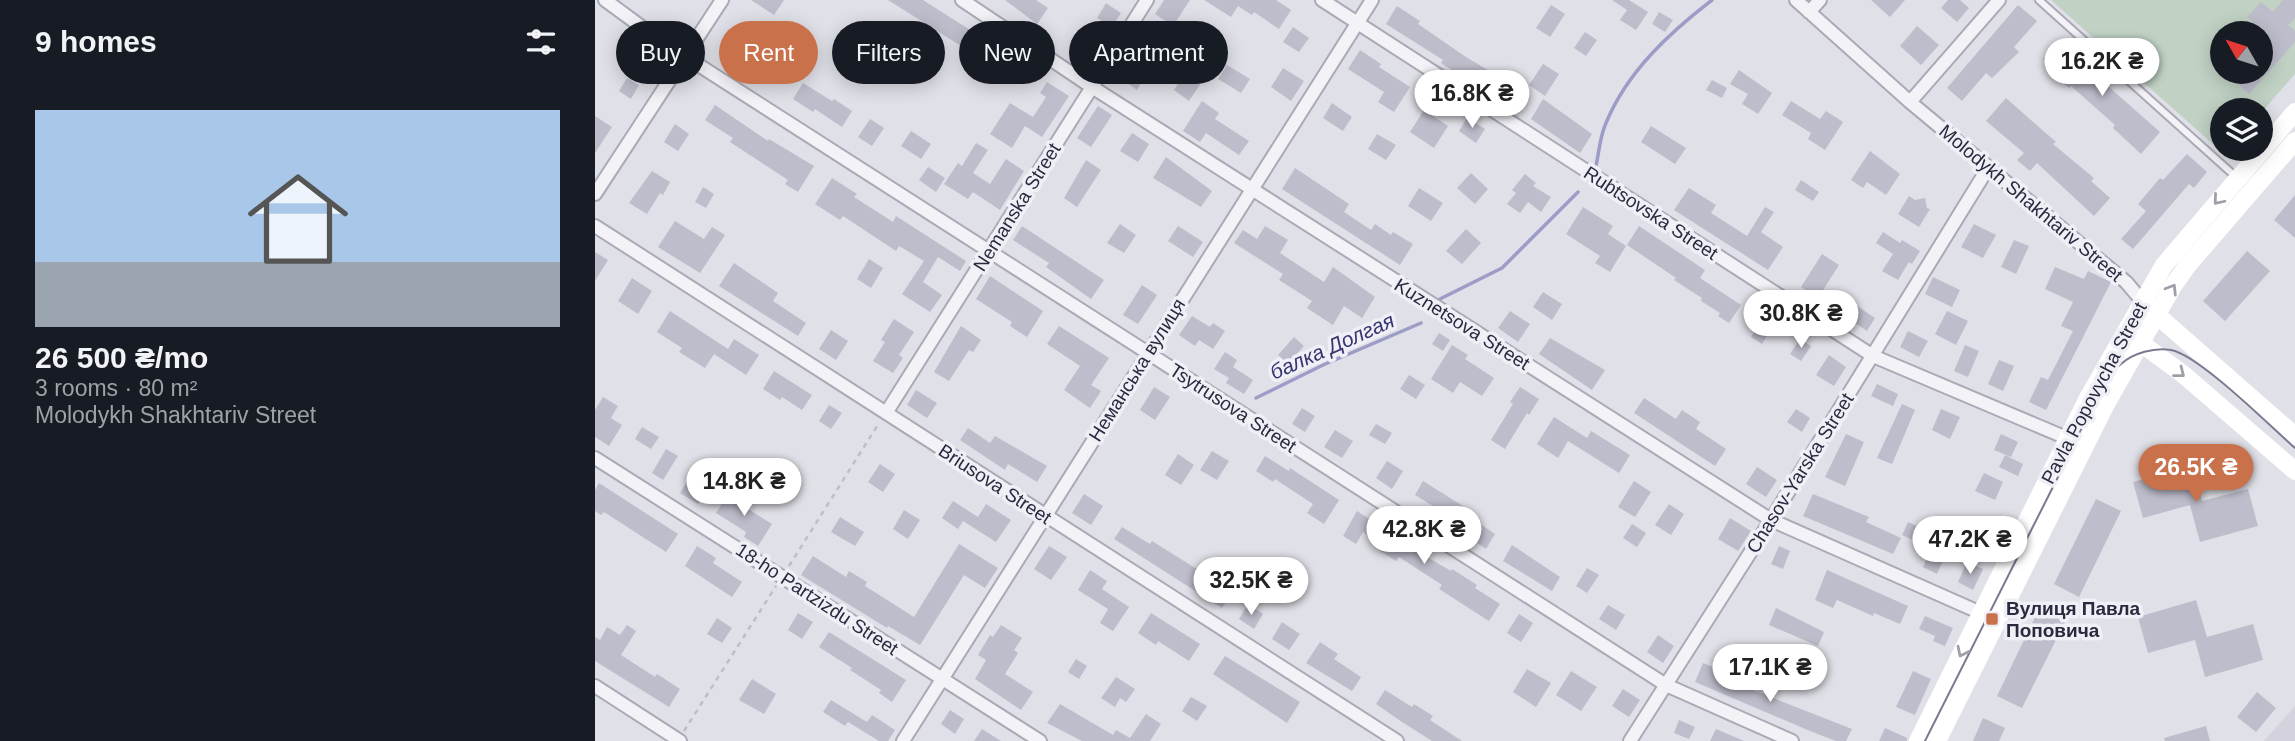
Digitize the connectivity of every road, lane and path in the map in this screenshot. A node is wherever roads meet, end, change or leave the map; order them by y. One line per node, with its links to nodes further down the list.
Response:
1 (605, 0): 12 (street, Tsytrusova Street)
2 (722, 0): 14 (street)
3 (962, 0): 17 (street, Kuznetsova Street)
4 (1147, 0): 17 (street, Nemanska Street)
5 (1322, 0): 13 (street, Rubtsovska Street)
6 (1372, 0): 13 (street, Неманська вулиця)
7 (1796, 0): 11 (street, Molodykh Shakhtariv Street)
8 (1820, 0): 11 (street)
9 (1999, 0): 18 (street)
10 (2039, 0): 22 (lane)
11 (1809, 12): 18 (street, Molodykh Shakhtariv Street)
12 (635, 21)
13 (1357, 23): 23 (street, Неманська вулиця); 32 (street, Rubtsovska Street)
14 (705, 25)
15 (705, 69): 26 (street, Tsytrusova Street)
16 (666, 84): 24 (street)
17 (1092, 87): 23 (street, Kuznetsova Street); 26 (street, Nemanska Street)
18 (1910, 102): 21 (street, Molodykh Shakhtariv Street)
19 (2295, 112): 22 (main road, Pavla Popovycha Street)
20 (2295, 141): 28 (main road, Pavla Popovycha Street, one-way to 20)
21 (1989, 169): 27 (street, Molodykh Shakhtariv Street); 32 (street, Chasov-Yarska Street)
22 (2238, 178): 27 (main road, Pavla Popovycha Street, one-way to 27)
23 (1252, 190): 31 (street, Неманська вулиця); 39 (street, Kuznetsova Street)
24 (595, 194)
25 (595, 226): 33 (street, Briusova Street)
26 (989, 252): 31 (street, Tsytrusova Street); 33 (street, Nemanska Street)
27 (2143, 302): 28 (main road, Molodykh Shakhtariv Street); 29 (main road, Pavla Popovycha Street)
28 (2156, 316): 30 (main road, Pavla Popovycha Street); 34 (main road, Molodykh Shakhtariv Street)
29 (2125, 332): 30 (main road); 35 (main road, Pavla Popovycha Street)
30 (2143, 344): 37 (main road, one-way to 37); 51 (main road, Pavla Popovycha Street)
31 (1148, 354): 38 (street, Неманська вулиця); 42 (street, Tsytrusova Street)
32 (1873, 356): 35 (street, Rubtsovska Street); 39 (street, Chasov-Yarska Street)
33 (886, 413): 38 (street, Briusova Street)
34 (2295, 436)
35 (2069, 439): 40 (main road, Pavla Popovycha Street)
36 (595, 457): 41 (street, 18-ho Partzizdu Street)
37 (2295, 471)
38 (1045, 517): 41 (street, Неманська вулиця); 47 (street, Briusova Street)
39 (1771, 520): 40 (street, Kuznetsova Street); 42 (street, Chasov-Yarska Street)
40 (1981, 613): 50 (main road, Pavla Popovycha Street, one-way to 50)
41 (942, 679): 45 (street, Неманська вулиця); 46 (street, 18-ho Partzizdu Street)
42 (1666, 685): 48 (street, Chasov-Yarska Street); 49 (street, Tsytrusova Street)
43 (595, 686): 44 (street)
44 (679, 741)
45 (903, 741)
46 (1040, 741)
47 (1397, 741)
48 (1630, 741)
49 (1792, 741)
50 (1918, 741)
51 (1937, 741)

